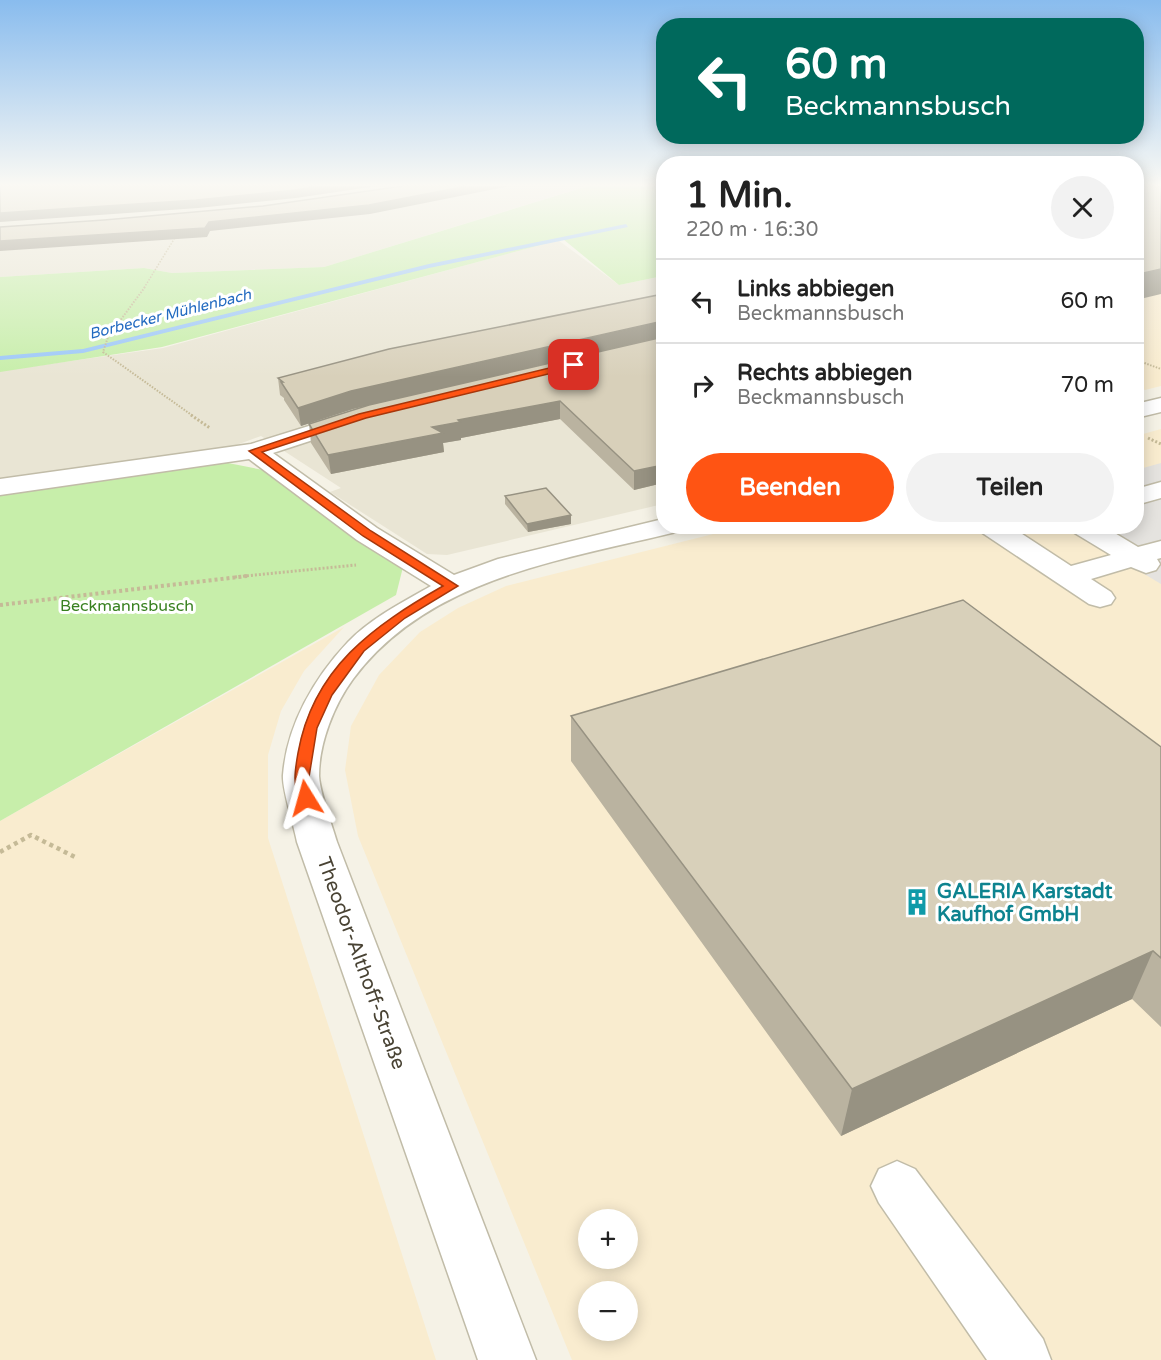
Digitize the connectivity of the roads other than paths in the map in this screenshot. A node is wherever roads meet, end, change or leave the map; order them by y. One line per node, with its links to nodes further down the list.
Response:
1 (1161, 405): 2 (street)
2 (1144, 409)
3 (374, 413): 4 (street)
4 (254, 451): 5 (street); 14 (street)
5 (0, 487)
6 (1161, 490): 7 (street)
7 (1144, 495)
8 (656, 529): 14 (street, Theodor-Althoff-Straße)
9 (1003, 534): 13 (street)
10 (1102, 534): 11 (street)
11 (1148, 553): 12 (street); 13 (street)
12 (1161, 572)
13 (1066, 577): 15 (street)
14 (452, 586): 17 (street, Theodor-Althoff-Straße)
15 (1101, 598)
16 (897, 1186): 18 (street)
17 (507, 1360)
18 (1022, 1360)

